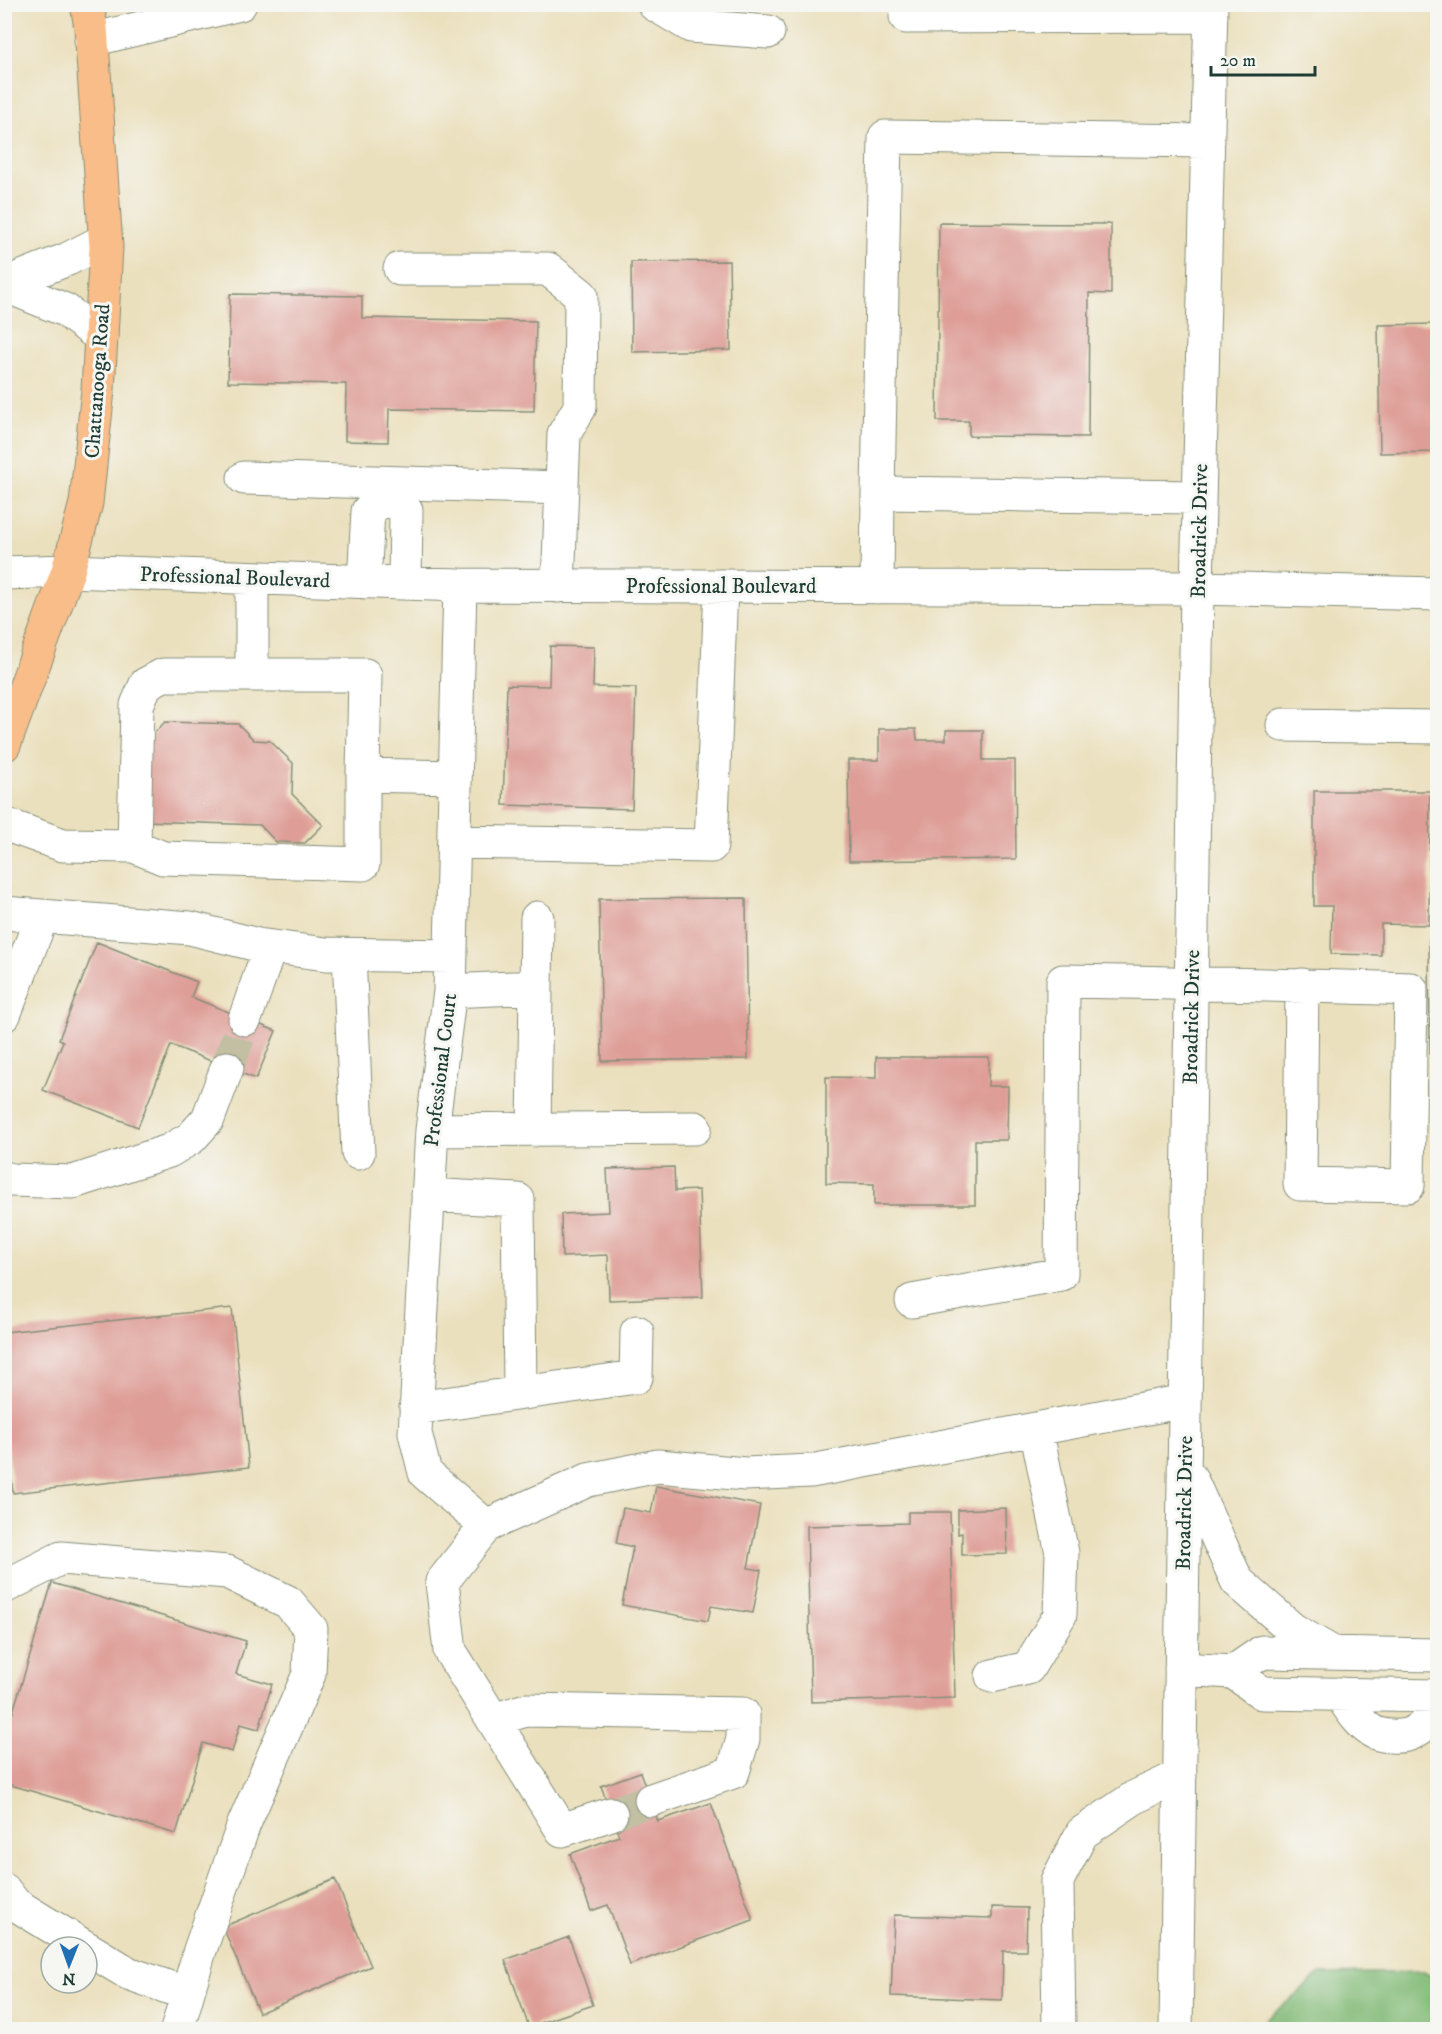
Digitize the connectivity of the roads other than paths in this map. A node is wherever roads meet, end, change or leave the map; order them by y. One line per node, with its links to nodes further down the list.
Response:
1 (87, 4): 8 (main road, Chattanooga Road)
2 (654, 4): 7 (street)
3 (231, 6): 8 (street)
4 (1211, 10): 5 (street); 9 (street, Broadrick Drive)
5 (1092, 11): 6 (street)
6 (906, 17)
7 (768, 32)
8 (92, 40): 10 (main road, Chattanooga Road)
9 (1208, 141): 17 (street); 18 (street, Broadrick Drive)
10 (105, 240): 12 (street); 13 (main road, Chattanooga Road)
11 (400, 269): 15 (street)
12 (4, 284): 13 (street)
13 (101, 337): 19 (main road, Chattanooga Road)
14 (244, 478): 16 (street)
15 (562, 488): 16 (street); 25 (street)
16 (387, 490): 22 (street); 23 (street)
17 (878, 493): 18 (street); 27 (street)
18 (1199, 497): 28 (street, Broadrick Drive)
19 (68, 572): 20 (street, Professional Boulevard); 21 (street, Professional Boulevard); 33 (main road, Chattanooga Road)
20 (4, 573)
21 (252, 578): 22 (street, Professional Boulevard); 30 (street)
22 (364, 582): 23 (street, Professional Boulevard)
23 (405, 583): 24 (street, Professional Boulevard)
24 (460, 585): 25 (street, Professional Boulevard); 35 (street, Professional Court)
25 (558, 586): 26 (street, Professional Boulevard)
26 (721, 586): 27 (street, Professional Boulevard); 37 (street)
27 (877, 587): 28 (street, Professional Boulevard)
28 (1197, 588): 29 (street, Professional Boulevard); 45 (street, Broadrick Drive)
29 (1437, 594)
30 (252, 675): 34 (street); 38 (street)
31 (1283, 725): 32 (street)
32 (1437, 727)
33 (4, 746)
34 (363, 776): 35 (street); 38 (street)
35 (455, 777): 37 (street, Professional Court)
36 (4, 824): 38 (street)
37 (454, 842): 44 (street, Professional Court)
38 (134, 846)
39 (4, 914): 40 (street)
40 (42, 916): 42 (street); 49 (street)
41 (537, 918): 47 (street)
42 (270, 947): 43 (street); 50 (street)
43 (349, 954): 44 (street); 55 (street)
44 (451, 956): 48 (street, Professional Court)
45 (1191, 983): 46 (street); 58 (street); 61 (street, Broadrick Drive)
46 (1302, 986): 46 (street)
47 (536, 987): 48 (street); 54 (street)
48 (450, 991): 53 (street, Professional Court)
49 (4, 1015)
50 (244, 1018)
51 (227, 1068): 56 (street)
52 (695, 1128): 54 (street)
53 (432, 1130): 54 (street); 57 (street, Professional Court)
54 (534, 1130)
55 (358, 1154)
56 (4, 1178)
57 (428, 1195): 60 (street); 62 (street, Professional Court)
58 (912, 1301)
59 (637, 1332): 60 (street)
60 (520, 1394): 62 (street)
61 (1185, 1401): 63 (street); 64 (street, Broadrick Drive)
62 (416, 1408): 65 (street, Professional Court)
63 (1036, 1429): 65 (street); 71 (street)
64 (1184, 1464): 67 (street); 69 (street, Broadrick Drive)
65 (486, 1526): 75 (street)
66 (4, 1587): 82 (street)
67 (1333, 1653): 68 (street); 70 (street)
68 (1437, 1655)
69 (1181, 1669): 70 (street); 76 (street, Broadrick Drive)
70 (1233, 1672): 72 (street)
71 (992, 1676)
72 (1340, 1694): 73 (street); 74 (street)
73 (1437, 1696)
74 (1437, 1712)
75 (493, 1720): 77 (street); 78 (street)
76 (1180, 1776): 84 (street); 85 (street, Broadrick Drive)
77 (651, 1800)
78 (611, 1814)
79 (4, 1890): 80 (street)
80 (65, 1935)
81 (99, 1956): 82 (street)
82 (187, 1994): 83 (street)
83 (177, 2030)
84 (1059, 2030)
85 (1176, 2030)

